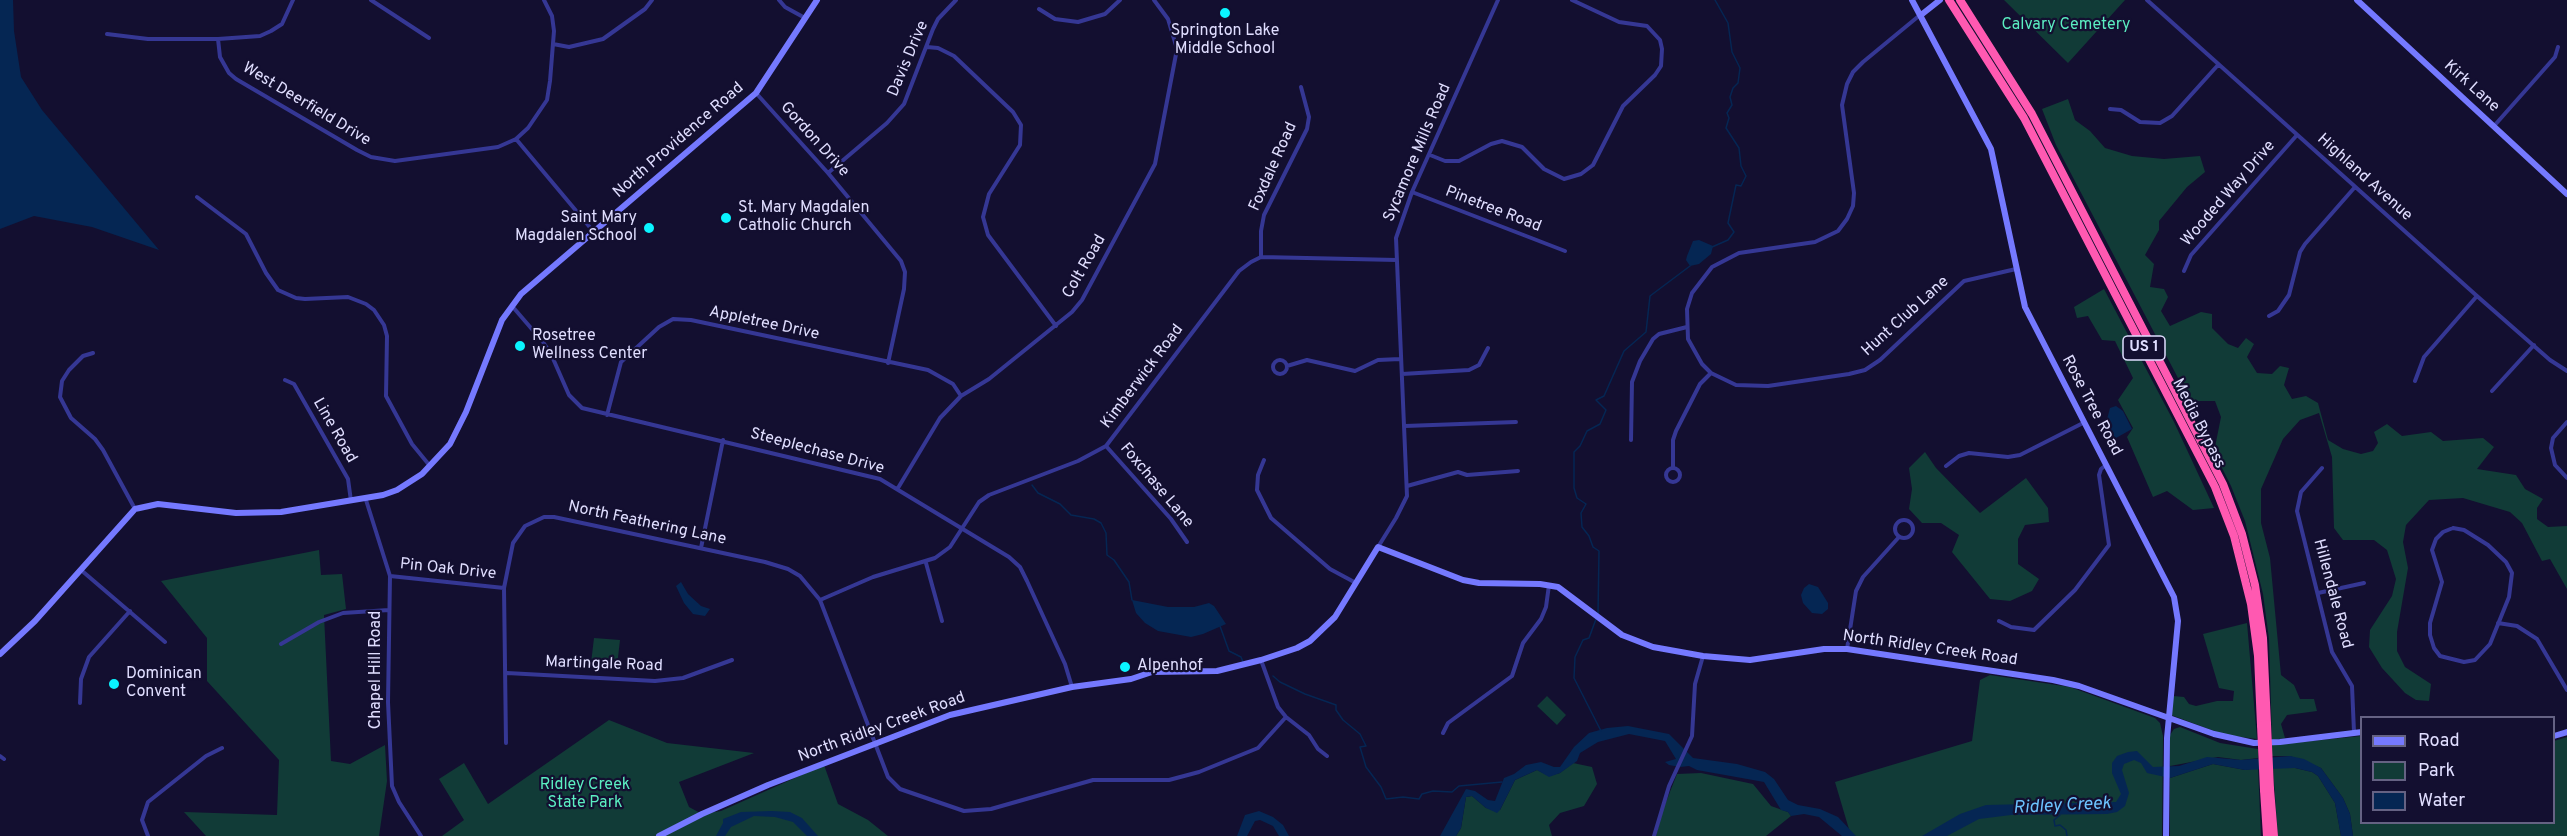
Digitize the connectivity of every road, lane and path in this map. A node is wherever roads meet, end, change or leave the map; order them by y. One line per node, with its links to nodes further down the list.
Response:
1 (293, 0): 23 (street)
2 (371, 0): 22 (street)
3 (544, 0): 24 (street)
4 (652, 0): 24 (street)
5 (779, 0): 20 (street)
6 (817, 0): 20 (street, North Providence Road)
7 (956, 0): 25 (street, Davis Drive)
8 (1120, 0): 18 (street)
9 (1154, 0): 49 (street, Colt Road)
10 (1498, 0): 34 (street, Sycamore Mills Road)
11 (1572, 0): 34 (street)
12 (1912, 0): 19 (street, Rose Tree Road)
13 (1948, 0): 117 (highway, Media Bypass / US 1)
14 (1960, 0): 117 (highway, Media Bypass / US 1)
15 (2147, 0): 27 (street, Highland Avenue)
16 (2357, 0): 31 (street, Kirk Lane)
17 (1938, 1): 19 (street)
18 (1039, 9)
19 (1921, 15): 44 (street, Rose Tree Road); 50 (street, Hunt Club Lane)
20 (805, 19): 29 (street, North Providence Road)
21 (107, 34): 23 (street)
22 (429, 38)
23 (218, 39): 33 (street, West Deerfield Drive)
24 (554, 44): 33 (street)
25 (927, 47): 35 (street, Davis Drive); 49 (street)
26 (2558, 47): 31 (street)
27 (2218, 65): 30 (street); 32 (street, Highland Avenue)
28 (1301, 87): 42 (street, Foxdale Road)
29 (756, 93): 35 (street, Gordon Drive); 40 (street, North Providence Road)
30 (2110, 109)
31 (2494, 126): 38 (street, Kirk Lane)
32 (2297, 135): 36 (street, Highland Avenue); 45 (street, Wooded Way Drive)
33 (516, 139): 40 (street)
34 (1430, 155): 37 (street, Sycamore Mills Road)
35 (828, 174): 55 (street, Gordon Drive)
36 (2355, 187): 46 (street, Highland Avenue); 48 (street)
37 (1412, 192): 41 (street, Pinetree Road); 43 (street, Sycamore Mills Road)
38 (2567, 194)
39 (197, 197): 75 (street)
40 (593, 231): 47 (street, North Providence Road)
41 (1565, 251)
42 (1261, 257): 43 (street); 71 (street, Kimberwick Road)
43 (1396, 260): 54 (street, Sycamore Mills Road)
44 (2016, 269): 58 (street, Hunt Club Lane); 67 (street, Rose Tree Road)
45 (2184, 271)
46 (2477, 296): 51 (street, Highland Avenue); 61 (street)
47 (512, 305): 64 (street, Steeplechase Drive); 75 (street, North Providence Road)
48 (2269, 316)
49 (1056, 326): 63 (street, Colt Road)
50 (1687, 327): 58 (street, Hunt Club Lane); 70 (street)
51 (2534, 345): 57 (street, Highland Avenue); 62 (street)
52 (1488, 348): 59 (street)
53 (93, 352): 84 (street)
54 (1400, 359): 56 (street); 59 (street, Sycamore Mills Road)
55 (888, 363): 63 (street, Appletree Drive); 64 (street, Appletree Drive)
56 (1287, 366)
57 (2567, 371)
58 (1711, 373): 76 (street)
59 (1402, 374): 68 (street, Sycamore Mills Road)
60 (285, 380): 83 (street, Line Road)
61 (2415, 381)
62 (2492, 391)
63 (961, 396): 81 (street, Colt Road)
64 (607, 415): 69 (street, Steeplechase Drive)
65 (1516, 422): 68 (street)
66 (2567, 422): 79 (street)
67 (2083, 423): 73 (street, Rose Tree Road); 74 (street)
68 (1405, 426): 80 (street, Sycamore Mills Road)
69 (723, 440): 81 (street, Steeplechase Drive); 89 (street)
70 (1631, 440)
71 (1106, 446): 85 (street, Kimberwick Road); 87 (street, Foxchase Lane)
72 (1263, 460): 94 (street)
73 (2106, 465): 102 (street); 116 (street, Rose Tree Road)
74 (1946, 466)
75 (430, 467): 82 (street, North Providence Road)
76 (1673, 468)
77 (2322, 468): 97 (street, Hillendale Road)
78 (1518, 471): 80 (street)
79 (2567, 478)
80 (1407, 486): 88 (street, Sycamore Mills Road)
81 (898, 488): 85 (street, Steeplechase Drive)
82 (366, 500): 83 (street, North Providence Road); 92 (street, Chapel Hill Road)
83 (351, 502): 84 (street, North Providence Road)
84 (135, 509): 91 (street)
85 (962, 528): 90 (street, Kimberwick Road); 112 (street, Steeplechase Drive)
86 (1899, 537): 86 (street); 106 (street)
87 (1187, 542)
88 (1378, 547): 94 (street, North Ridley Creek Road); 95 (street, North Ridley Creek Road)
89 (701, 548): 96 (street, North Feathering Lane); 98 (street, North Feathering Lane)
90 (926, 563): 98 (street, Kimberwick Road); 101 (street)
91 (81, 570): 100 (street); 107 (street)
92 (390, 576): 96 (street, Pin Oak Drive); 99 (street, Chapel Hill Road)
93 (2364, 583): 97 (street)
94 (1356, 584): 110 (street, North Ridley Creek Road)
95 (1549, 585): 108 (street, North Ridley Creek Road); 119 (street)
96 (504, 588): 111 (street, North Feathering Lane)
97 (2318, 594): 118 (street, Hillendale Road)
98 (820, 600): 120 (street, North Feathering Lane)
99 (389, 610): 105 (street); 126 (street, Chapel Hill Road)
100 (130, 611): 104 (street); 114 (street)
101 (942, 621)
102 (1999, 621)
103 (2498, 623): 103 (street); 113 (street)
104 (165, 642)
105 (281, 644)
106 (1847, 649): 108 (street, North Ridley Creek Road); 116 (street, North Ridley Creek Road)
107 (0, 654)
108 (1703, 656): 128 (street)
109 (732, 660): 111 (street, Martingale Road)
110 (1261, 660): 112 (street, North Ridley Creek Road); 115 (street)
111 (507, 673): 121 (street, North Feathering Lane)
112 (1072, 687): 120 (street, North Ridley Creek Road)
113 (2567, 690)
114 (80, 704)
115 (1286, 717): 120 (street, North Feathering Lane); 123 (street)
116 (2168, 718): 118 (street, North Ridley Creek Road); 129 (street, Rose Tree Road)
117 (2264, 724): 124 (highway, Media Bypass / US 1, bridge)
118 (2358, 732)
119 (1443, 733)
120 (874, 742): 127 (street, North Ridley Creek Road)
121 (506, 743)
122 (222, 748): 125 (street)
123 (1327, 756)
124 (2267, 789): 130 (highway, Media Bypass / US 1); 131 (highway, Media Bypass / US 1)
125 (148, 836)
126 (421, 836)
127 (659, 836)
128 (1654, 836)
129 (2166, 836)
130 (2267, 836)
131 (2274, 836)

